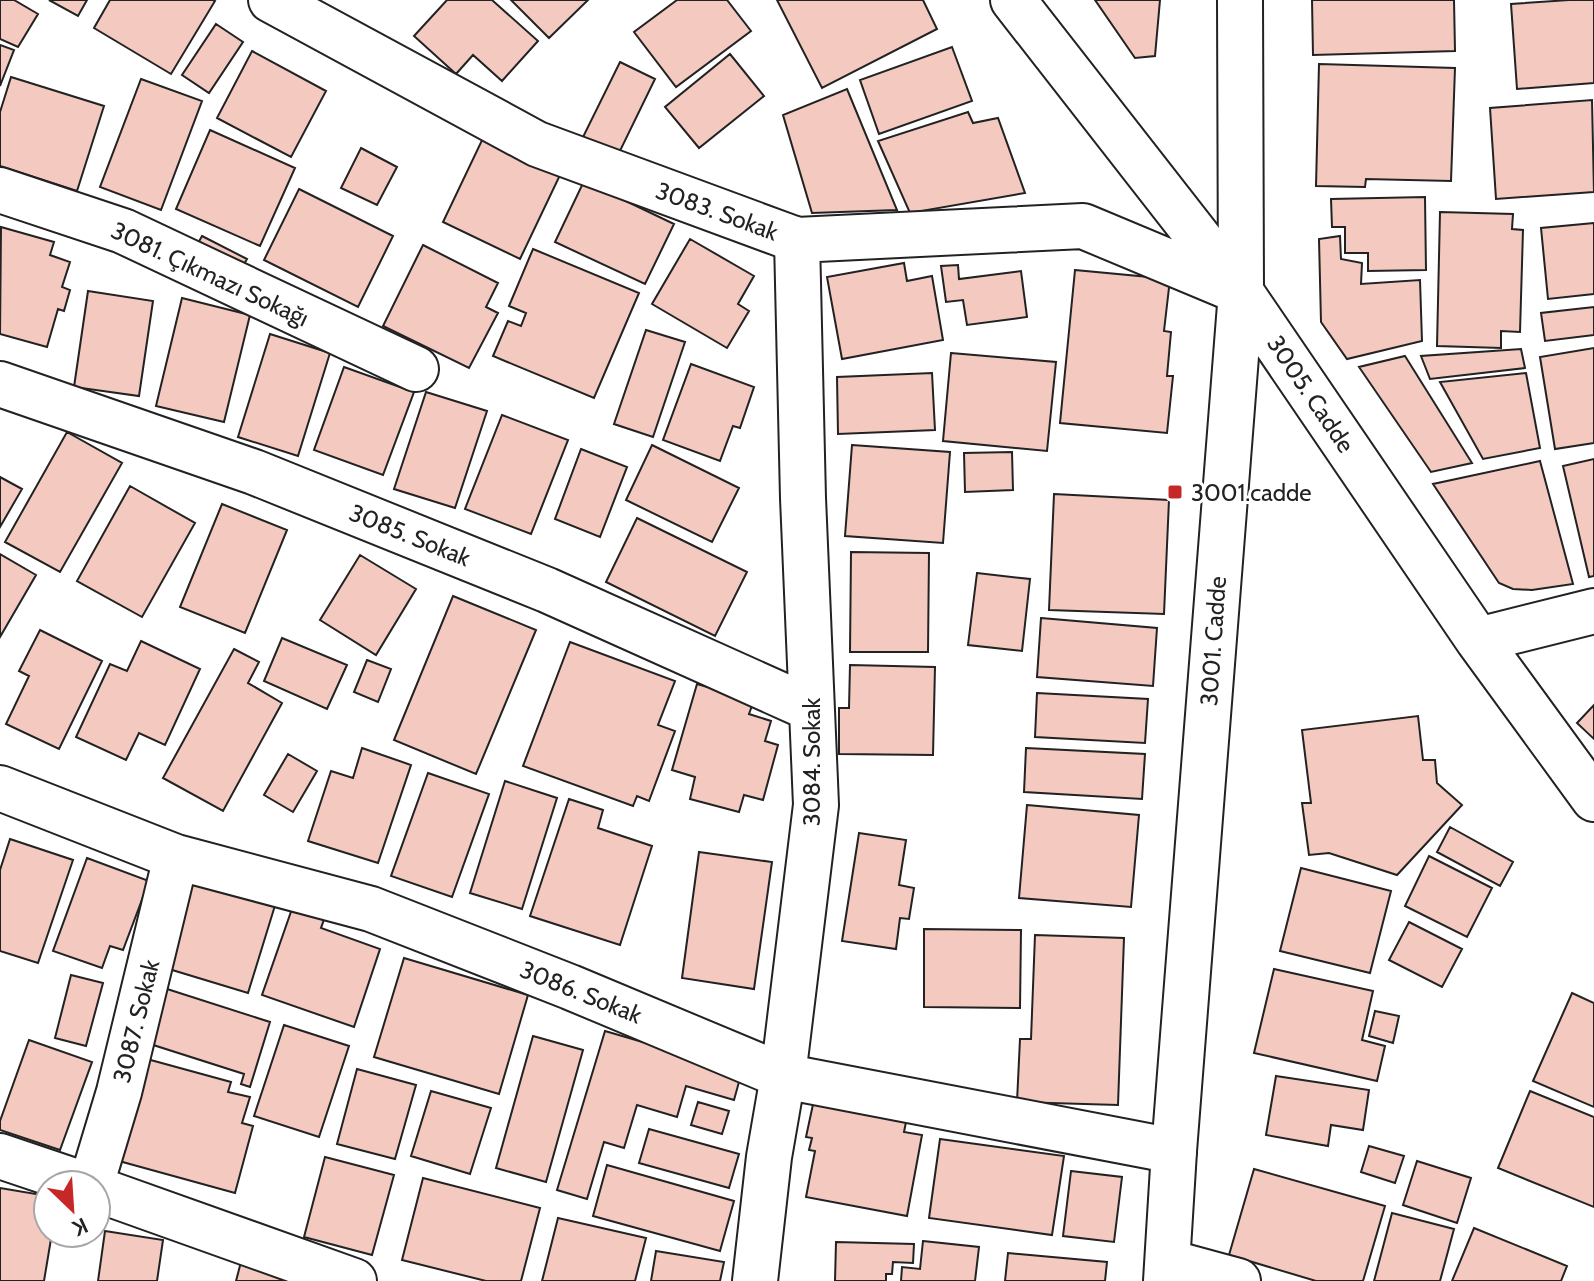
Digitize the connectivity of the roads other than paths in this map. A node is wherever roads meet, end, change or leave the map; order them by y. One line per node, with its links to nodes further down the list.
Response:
1 (271, 0): 5 (street, 3083. Sokak)
2 (1013, 0): 6 (street, 3005. Cadde)
3 (1240, 0): 6 (street, 3001. Cadde)
4 (0, 190): 7 (street, 3081. Çıkmazı Sokağı)
5 (797, 240): 6 (street, 3083. Sokak); 11 (street, 3084. Sokak)
6 (1241, 292): 10 (street, 3005. Cadde); 16 (street, 3001. Cadde)
7 (416, 369)
8 (0, 384): 11 (street, 3085. Sokak)
9 (1594, 611): 10 (street)
10 (1478, 640): 13 (street, 3005. Cadde)
11 (812, 709): 15 (street, 3084. Sokak)
12 (0, 788): 14 (street, 3086. Sokak)
13 (1594, 799)
14 (176, 857): 15 (street, 3086. Sokak); 19 (street, 3087. Sokak)
15 (783, 1076): 16 (street, 3086. Sokak); 23 (street, 3084. Sokak)
16 (1174, 1151): 21 (street, 3001. Cadde)
17 (0, 1156): 18 (street, 3087. Sokak)
18 (39, 1169)
19 (93, 1169)
20 (112, 1195): 22 (street)
21 (1167, 1272): 24 (street)
22 (354, 1281)
23 (755, 1281)
24 (1238, 1281)

